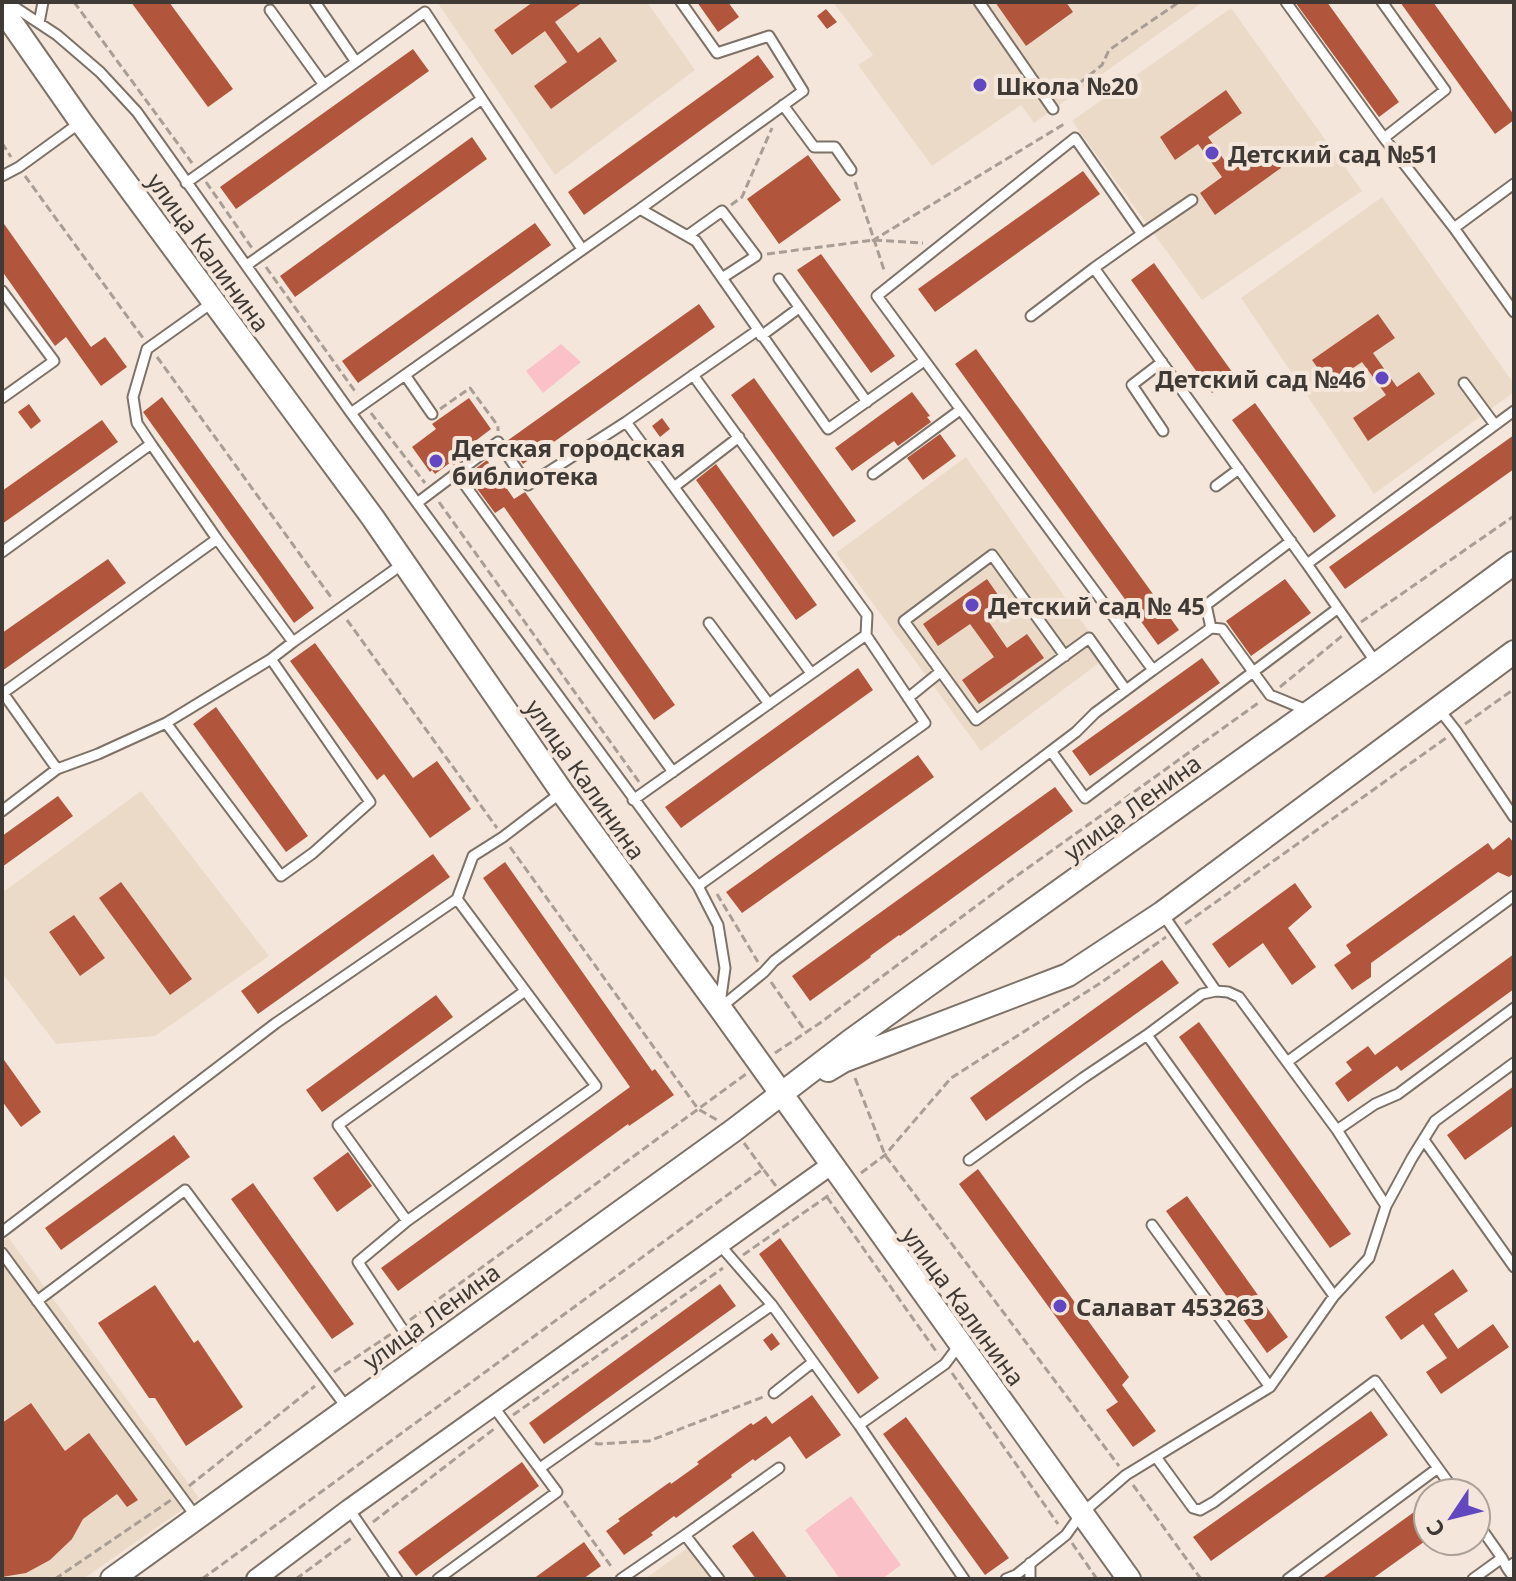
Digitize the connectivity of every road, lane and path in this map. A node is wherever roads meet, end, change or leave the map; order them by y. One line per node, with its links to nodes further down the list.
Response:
1 (7, 2): 12 (lane)
2 (43, 2): 12 (lane)
3 (74, 2): 25 (path)
4 (315, 2): 13 (lane)
5 (681, 2): 16 (lane)
6 (979, 2): 17 (lane)
7 (1179, 2): 17 (path)
8 (1286, 2): 21 (lane)
9 (1382, 2): 21 (lane)
10 (2, 9): 18 (street, улица Калинина)
11 (270, 10): 14 (lane)
12 (39, 23): 27 (lane)
13 (356, 62): 14 (lane); 15 (lane)
14 (324, 85): 25 (lane)
15 (482, 99): 37 (lane); 39 (lane)
16 (782, 106): 24 (lane); 29 (path); 31 (lane)
17 (1053, 109): 19 (path)
18 (81, 122): 23 (lane); 46 (street, улица Калинина)
19 (1064, 124): 20 (path); 35 (path)
20 (1075, 138): 33 (lane); 36 (lane)
21 (1384, 138): 32 (lane)
22 (2, 143): 23 (path)
23 (19, 167): 26 (lane); 51 (path)
24 (851, 170): 35 (path)
25 (200, 173): 27 (lane); 39 (path)
26 (2, 176)
27 (186, 183): 40 (lane)
28 (1514, 184): 32 (lane)
29 (742, 197)
30 (1192, 200): 33 (lane)
31 (640, 209): 34 (lane); 37 (lane)
32 (1454, 228): 48 (lane)
33 (1142, 234): 41 (lane)
34 (687, 236): 38 (lane); 42 (lane)
35 (874, 240): 36 (path); 38 (path); 44 (path)
36 (942, 244): 44 (lane)
37 (582, 249): 54 (lane)
38 (756, 256): 42 (lane)
39 (258, 257): 40 (lane); 59 (path)
40 (247, 265): 62 (lane)
41 (1094, 268): 49 (lane); 53 (lane)
42 (722, 278): 50 (lane)
43 (779, 279): 47 (lane)
44 (889, 287): 52 (lane)
45 (2, 291): 57 (lane)
46 (213, 302): 51 (lane); 81 (street, улица Калинина)
47 (799, 308): 50 (lane); 58 (lane)
48 (1514, 312)
49 (1031, 316)
50 (760, 333): 55 (lane); 58 (lane)
51 (150, 347): 69 (lane); 84 (path)
52 (924, 361): 58 (lane); 60 (lane)
53 (1162, 362): 66 (lane); 70 (lane)
54 (405, 375): 59 (lane); 63 (lane)
55 (693, 375): 64 (lane); 67 (lane)
56 (1464, 383): 65 (lane)
57 (2, 398)
58 (867, 402)
59 (363, 403): 62 (lane); 75 (path)
60 (960, 410): 72 (lane); 95 (lane)
61 (1514, 411): 65 (lane)
62 (351, 413): 76 (lane)
63 (432, 414): 68 (path)
64 (626, 422): 68 (lane); 74 (lane)
65 (1495, 425): 83 (lane)
66 (1163, 431)
67 (739, 437): 74 (lane); 89 (lane)
68 (498, 442): 71 (lane)
69 (151, 444): 78 (lane); 80 (lane)
70 (1239, 469): 73 (lane); 79 (lane)
71 (457, 474): 75 (lane); 111 (lane)
72 (873, 474)
73 (1216, 486)
74 (674, 487): 98 (lane)
75 (432, 492): 76 (lane); 113 (path)
76 (417, 503): 114 (lane)
77 (1514, 516): 88 (path)
78 (217, 539): 90 (lane); 101 (lane)
79 (1291, 541): 83 (lane); 87 (lane)
80 (2, 552)
81 (405, 563): 84 (lane); 112 (street, улица Калинина)
82 (1514, 563): 94 (street, улица Ленина)
83 (1307, 564): 85 (lane)
84 (340, 609): 90 (lane); 117 (path)
85 (1337, 609): 88 (lane); 97 (lane)
86 (709, 623): 104 (lane)
87 (1211, 628): 95 (lane); 97 (lane)
88 (1351, 629): 94 (lane); 102 (path)
89 (866, 635): 98 (lane); 103 (lane)
90 (293, 642): 93 (lane)
91 (1514, 652): 105 (street, улица Ленина)
92 (1065, 656): 96 (lane); 96 (lane); 100 (lane)
93 (271, 659): 107 (lane); 107 (lane)
94 (1377, 664): 106 (street, улица Ленина)
95 (1153, 670): 100 (lane)
96 (940, 672): 103 (lane)
97 (1253, 672): 102 (lane); 109 (lane)
98 (811, 673): 104 (lane)
99 (1514, 689): 108 (path)
100 (1126, 690): 109 (lane)
101 (3, 692): 110 (lane)
102 (1270, 695): 106 (lane); 123 (path)
103 (908, 698): 118 (lane)
104 (769, 704): 111 (lane)
105 (1437, 707): 108 (lane); 122 (street, улица Ленина)
106 (1309, 711): 132 (street, улица Ленина)
107 (166, 723): 110 (lane)
108 (1456, 731): 116 (lane); 122 (path)
109 (1051, 751): 123 (lane)
110 (57, 769): 115 (lane)
111 (673, 772): 113 (lane)
112 (562, 792): 117 (lane); 126 (street, улица Калинина)
113 (646, 792): 114 (lane)
114 (633, 800): 119 (lane)
115 (2, 811)
116 (1514, 817)
117 (503, 837): 121 (lane); 150 (path)
118 (708, 879): 119 (lane); 123 (path)
119 (698, 886): 126 (lane)
120 (1514, 896): 129 (lane)
121 (457, 899): 124 (lane); 142 (lane)
122 (1168, 922): 125 (lane); 132 (street, улица Ленина); 135 (path)
123 (764, 972): 126 (lane)
124 (525, 991): 140 (lane); 140 (lane)
125 (1216, 991): 128 (lane); 129 (lane)
126 (720, 1008): 132 (street, улица Калинина)
127 (1514, 1008): 133 (lane)
128 (1147, 1035): 136 (lane); 147 (lane)
129 (1287, 1062): 133 (lane)
130 (1514, 1063): 134 (lane)
131 (855, 1078): 135 (path)
132 (781, 1095): 137 (street, улица Калинина); 152 (street, улица Ленина)
133 (1337, 1130): 139 (lane)
134 (1424, 1140): 139 (lane); 146 (lane)
135 (885, 1155): 166 (path)
136 (969, 1160)
137 (831, 1165): 138 (street); 151 (street, улица Калинина)
138 (785, 1197): 143 (street); 183 (path)
139 (1386, 1206): 147 (lane)
140 (407, 1221): 150 (lane)
141 (1152, 1225): 156 (lane)
142 (2, 1232)
143 (719, 1244): 145 (lane); 159 (street)
144 (2, 1253): 148 (lane)
145 (734, 1261): 149 (lane); 154 (path); 159 (path)
146 (1514, 1267)
147 (1334, 1296): 156 (lane)
148 (37, 1301): 155 (lane); 169 (lane)
149 (772, 1305): 153 (lane); 161 (lane)
150 (401, 1327): 152 (lane); 155 (path)
151 (960, 1344): 154 (lane); 171 (street, улица Калинина)
152 (424, 1353): 158 (street, улица Ленина)
153 (813, 1362): 157 (lane); 160 (lane)
154 (945, 1364): 160 (lane); 175 (path)
155 (324, 1379): 158 (lane); 169 (path)
156 (1270, 1387): 162 (lane)
157 (774, 1393): 161 (path)
158 (347, 1408): 172 (street, улица Ленина)
159 (499, 1413): 163 (lane); 170 (street); 173 (path)
160 (859, 1425): 190 (lane)
161 (584, 1437): 163 (lane)
162 (1156, 1457): 165 (lane); 166 (lane)
163 (540, 1468): 168 (lane)
164 (779, 1468): 174 (lane)
165 (1438, 1468): 167 (lane); 196 (lane)
166 (1126, 1475): 171 (lane); 195 (path)
167 (1444, 1477)
168 (557, 1492): 187 (lane); 188 (path)
169 (180, 1493): 172 (lane); 181 (path)
170 (349, 1509): 173 (lane); 184 (street)
171 (1081, 1514): 175 (lane); 194 (street, улица Калинина)
172 (197, 1518): 182 (street, улица Ленина)
173 (362, 1530): 185 (path); 186 (lane)
174 (685, 1535): 188 (lane); 189 (lane)
175 (1066, 1535): 178 (lane); 193 (path)
176 (1492, 1544): 177 (lane)
177 (1502, 1558): 179 (lane); 197 (lane)
178 (1030, 1563): 191 (lane); 192 (lane)
179 (1510, 1565): 180 (lane)
180 (1514, 1578)
181 (55, 1579)
182 (112, 1579)
183 (202, 1579)
184 (256, 1579)
185 (296, 1579)
186 (397, 1579)
187 (438, 1579)
188 (620, 1579)
189 (719, 1579)
190 (964, 1579)
191 (1006, 1579)
192 (1030, 1579)
193 (1097, 1579)
194 (1129, 1579)
195 (1201, 1579)
196 (1288, 1579)
197 (1473, 1579)

